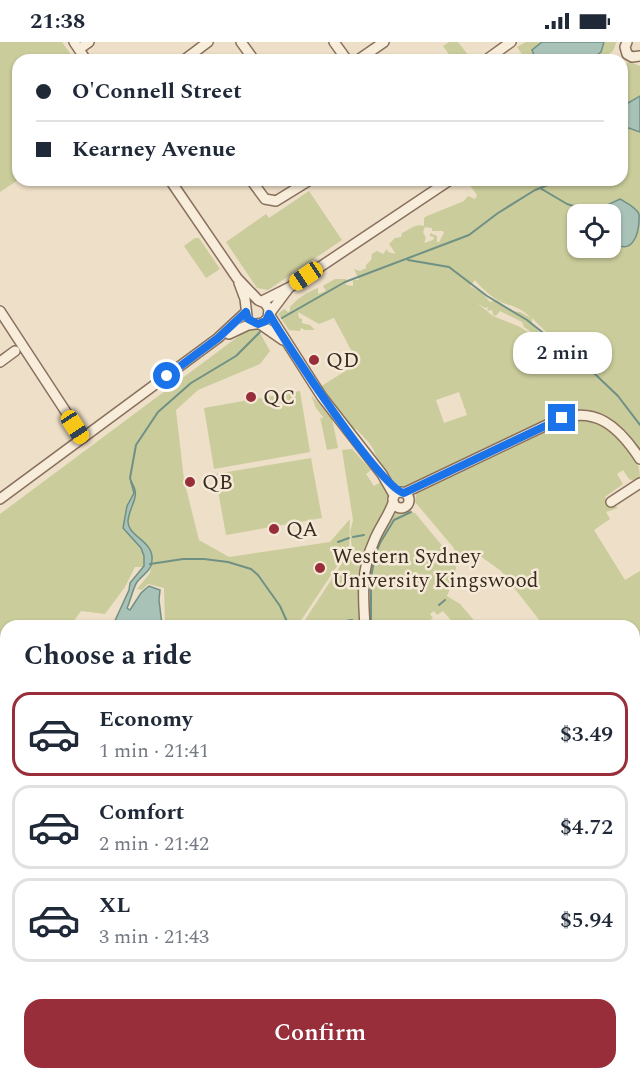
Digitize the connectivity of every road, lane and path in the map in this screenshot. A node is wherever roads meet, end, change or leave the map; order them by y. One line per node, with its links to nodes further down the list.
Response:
1 (89, 42): 6 (street)
2 (208, 42): 7 (street)
3 (384, 42): 8 (street)
4 (511, 42): 9 (street)
5 (627, 42): 10 (street)
6 (76, 46)
7 (192, 54)
8 (367, 54)
9 (494, 54)
10 (627, 54)
11 (174, 186): 15 (street)
12 (256, 186): 13 (street)
13 (300, 186)
14 (441, 186): 16 (street)
15 (237, 278): 17 (street); 19 (street)
16 (290, 287): 17 (street); 20 (street)
17 (260, 301): 19 (street); 20 (street)
18 (0, 311): 26 (street)
19 (246, 311): 21 (street); 22 (street)
20 (269, 314): 21 (street); 23 (street)
21 (259, 324): 22 (street); 23 (street)
22 (218, 338): 26 (street)
23 (287, 343): 30 (street)
24 (15, 351): 25 (street)
25 (0, 362)
26 (83, 438): 29 (street)
27 (640, 459): 30 (street)
28 (640, 483): 31 (street)
29 (0, 498)
30 (400, 498): 32 (street)
31 (611, 502)
32 (365, 620)

